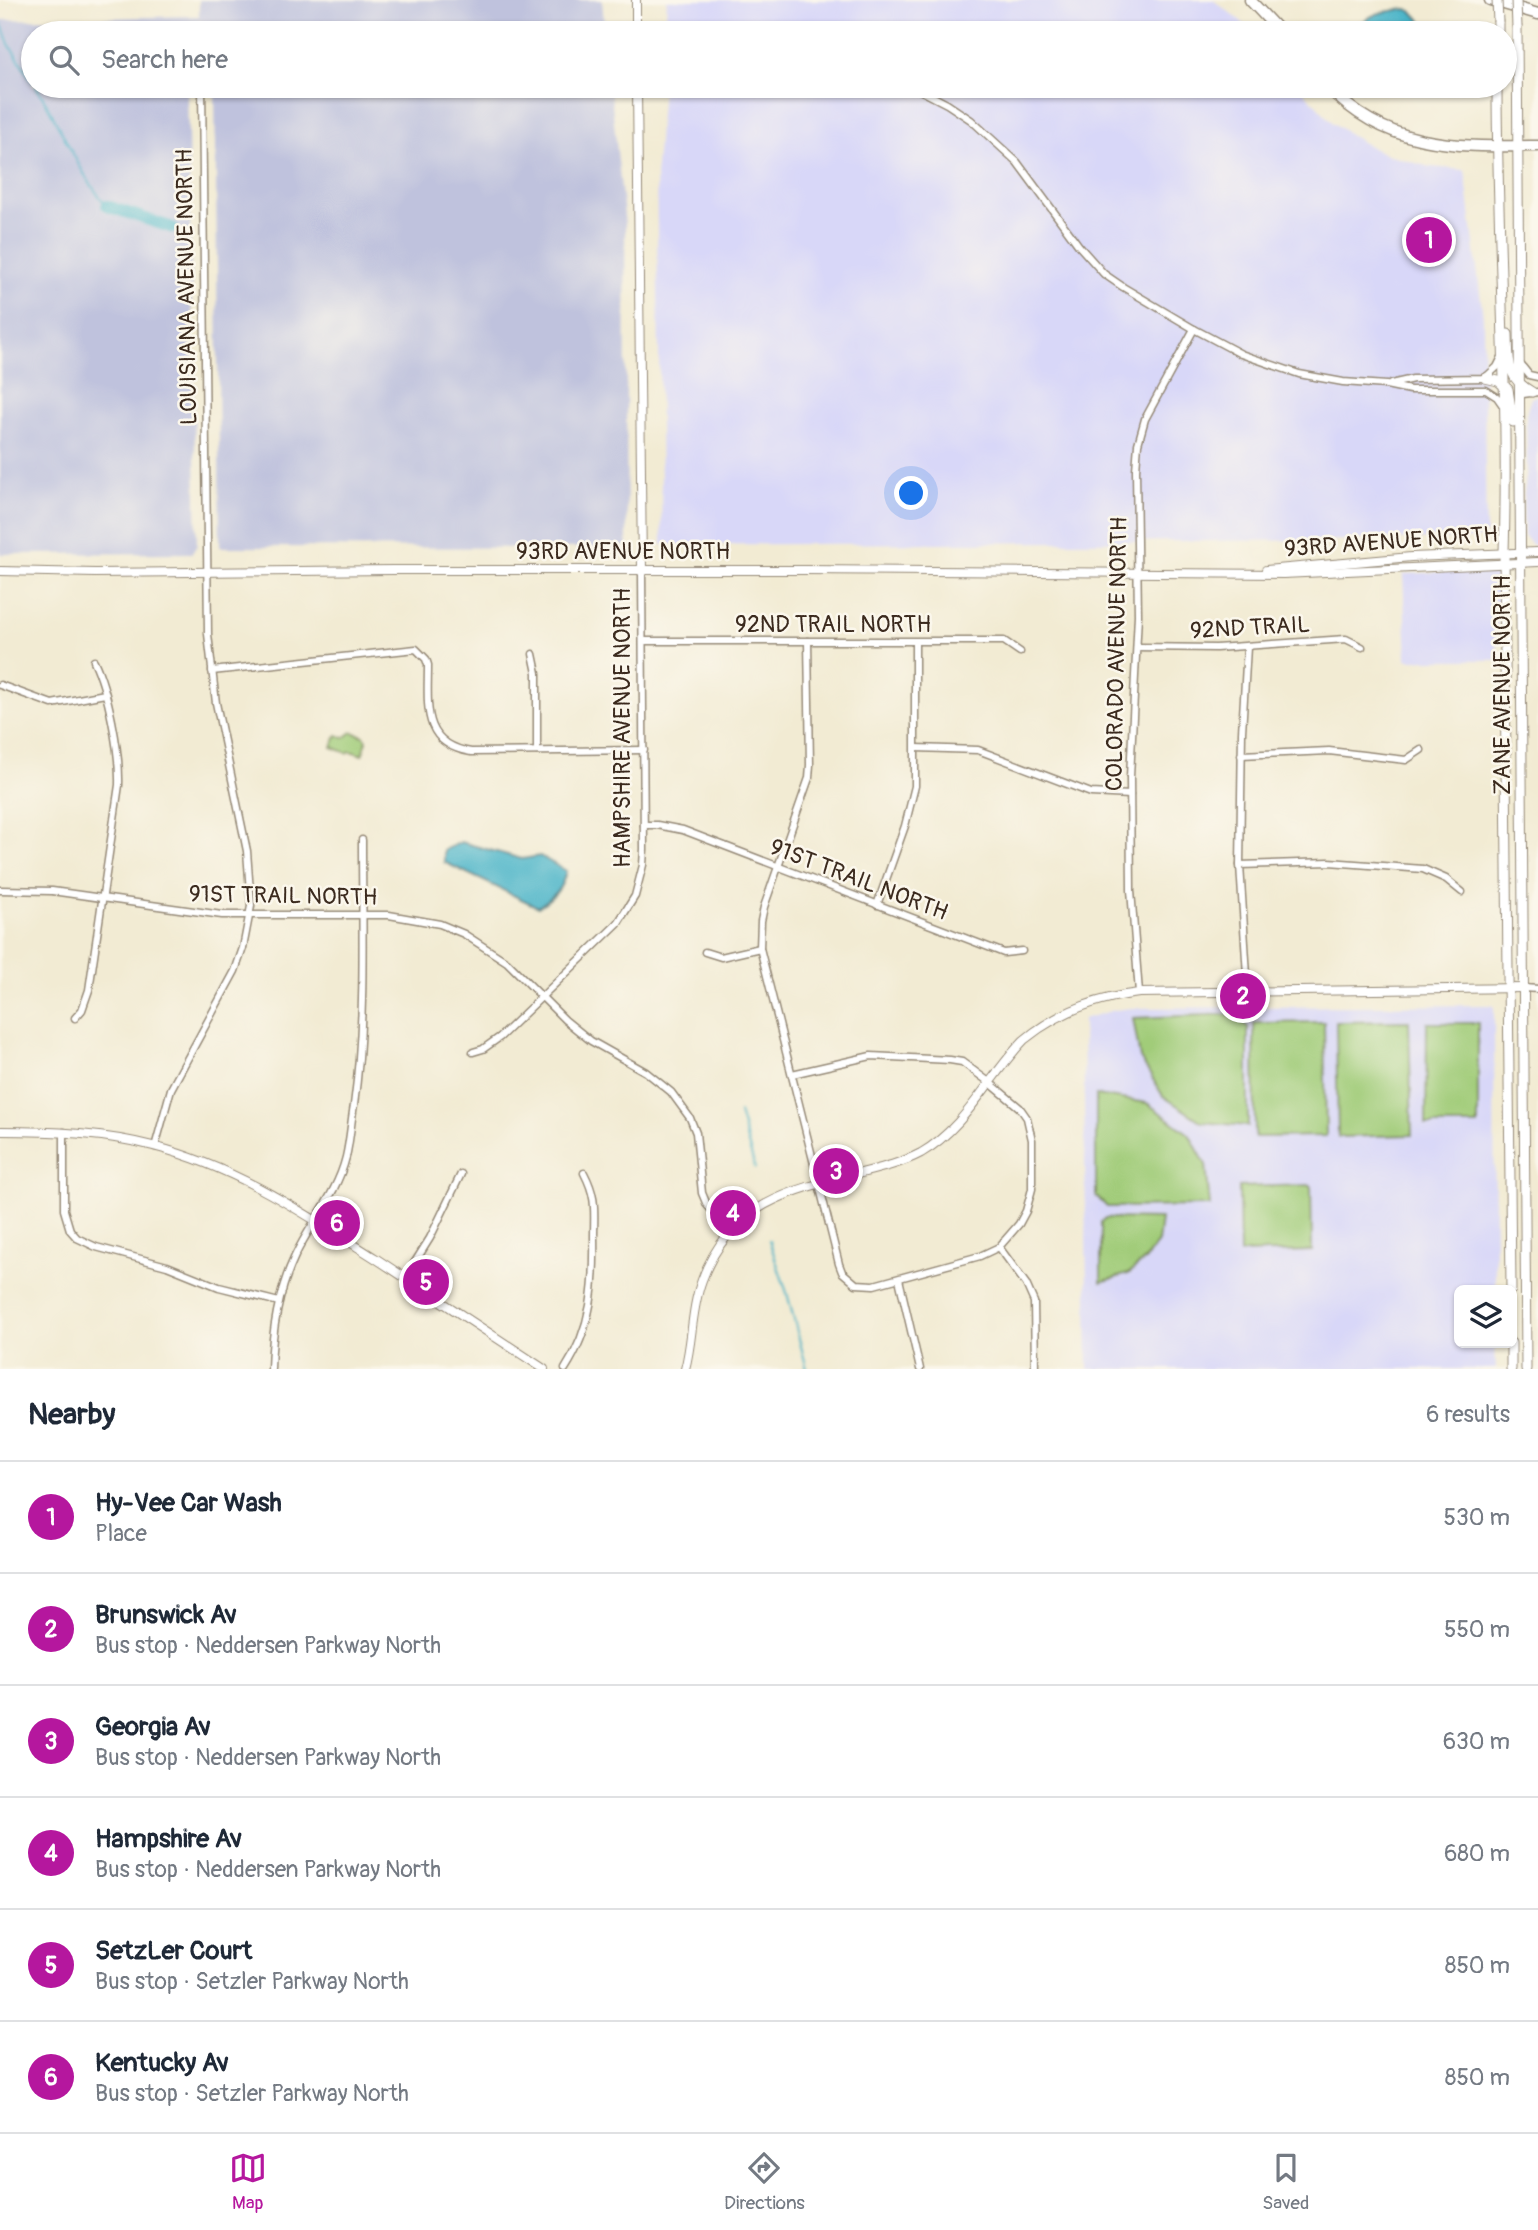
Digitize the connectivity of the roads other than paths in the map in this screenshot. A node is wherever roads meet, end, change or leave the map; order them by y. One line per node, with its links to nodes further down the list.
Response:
1 (636, 0): 7 (street)
2 (1250, 0): 8 (highway)
3 (1490, 0): 6 (highway)
4 (1497, 0): 9 (main road, bridge)
5 (1516, 0): 10 (main road, ZANE AVENUE NORTH, bridge)
6 (1538, 14)
7 (636, 21)
8 (1270, 21)
9 (1498, 21)
10 (1517, 21)
11 (202, 98): 40 (street, LOUISIANA AVENUE NORTH)
12 (637, 98): 41 (street, HAMPSHIRE AVENUE NORTH)
13 (935, 98): 21 (street)
14 (1341, 98): 17 (highway)
15 (1497, 98): 17 (main road, ZANE AVENUE NORTH)
16 (1516, 98): 18 (main road, ZANE AVENUE NORTH, bridge)
17 (1497, 146): 18 (highway); 20 (main road, ZANE AVENUE NORTH)
18 (1516, 146): 19 (highway); 23 (main road, ZANE AVENUE NORTH)
19 (1538, 146)
20 (1498, 227): 22 (main road, ZANE AVENUE NORTH); 27 (main road)
21 (1194, 328): 28 (street); 43 (street, COLORADO AVENUE NORTH)
22 (1503, 354): 25 (street); 26 (main road, ZANE AVENUE NORTH)
23 (1518, 361): 24 (street); 27 (main road, ZANE AVENUE NORTH)
24 (1538, 377)
25 (1485, 378): 26 (main road); 28 (street)
26 (1503, 384): 31 (main road, ZANE AVENUE NORTH); 32 (main road)
27 (1518, 384): 29 (main road); 30 (main road, ZANE AVENUE NORTH)
28 (1386, 385): 31 (street)
29 (1535, 392): 30 (street)
30 (1519, 398): 32 (main road, ZANE AVENUE NORTH)
31 (1504, 407): 33 (main road, ZANE AVENUE NORTH)
32 (1519, 472): 34 (main road, ZANE AVENUE NORTH)
33 (1504, 552): 34 (street, 93RD AVENUE NORTH); 38 (main road, ZANE AVENUE NORTH); 42 (street, 93RD AVENUE NORTH)
34 (1520, 552): 35 (street, 93RD AVENUE NORTH); 37 (main road, ZANE AVENUE NORTH)
35 (1538, 552)
36 (1538, 562): 37 (street, 93RD AVENUE NORTH)
37 (1521, 563): 38 (street, 93RD AVENUE NORTH); 76 (main road, ZANE AVENUE NORTH)
38 (1505, 564): 42 (street, 93RD AVENUE NORTH); 75 (main road, ZANE AVENUE NORTH)
39 (0, 571): 40 (street, 93RD AVENUE NORTH)
40 (207, 572): 41 (street, 93RD AVENUE NORTH); 53 (street)
41 (642, 572): 43 (street, 93RD AVENUE NORTH); 45 (street, HAMPSHIRE AVENUE NORTH)
42 (1246, 573): 43 (street, 93RD AVENUE NORTH)
43 (1137, 574): 47 (street, COLORADO AVENUE NORTH)
44 (808, 640): 45 (street, 92ND TRAIL NORTH); 46 (street, 92ND TRAIL NORTH); 65 (street)
45 (643, 641): 57 (street, HAMPSHIRE AVENUE NORTH)
46 (915, 642): 50 (street, 92ND TRAIL NORTH); 56 (street)
47 (1137, 647): 48 (street, 92ND TRAIL); 61 (street, COLORADO AVENUE NORTH)
48 (1247, 647): 49 (street, 92ND TRAIL); 60 (street)
49 (1362, 647)
50 (1020, 652)
51 (533, 654): 59 (street)
52 (94, 661): 55 (street)
53 (212, 671): 59 (street); 70 (street)
54 (0, 685): 55 (street)
55 (105, 694): 68 (street)
56 (916, 748): 61 (street); 69 (street)
57 (644, 750): 59 (street); 62 (street, HAMPSHIRE AVENUE NORTH)
58 (1421, 750): 60 (street)
59 (537, 751)
60 (1241, 755): 64 (street)
61 (1130, 794): 79 (street, COLORADO AVENUE NORTH)
62 (644, 825): 65 (street, 91ST TRAIL NORTH); 80 (street, HAMPSHIRE AVENUE NORTH)
63 (362, 840): 71 (street)
64 (1241, 865): 67 (street); 78 (street)
65 (779, 867): 69 (street, 91ST TRAIL NORTH); 72 (street)
66 (0, 890): 68 (street, 91ST TRAIL NORTH)
67 (1462, 892)
68 (102, 898): 70 (street, 91ST TRAIL NORTH); 81 (street)
69 (877, 905): 73 (street, 91ST TRAIL NORTH)
70 (250, 915): 71 (street, 91ST TRAIL NORTH); 87 (street)
71 (363, 915): 80 (street, 91ST TRAIL NORTH); 91 (street)
72 (760, 948): 74 (street); 83 (street)
73 (1022, 951)
74 (705, 952)
75 (1509, 987): 76 (street); 78 (street); 96 (main road, ZANE AVENUE NORTH)
76 (1524, 988): 77 (street); 106 (main road, ZANE AVENUE NORTH)
77 (1538, 989)
78 (1248, 991): 79 (street)
79 (1139, 993): 84 (street)
80 (541, 996): 82 (street, HAMPSHIRE AVENUE NORTH); 92 (street)
81 (75, 1018)
82 (472, 1052)
83 (792, 1074): 84 (street); 90 (street)
84 (989, 1082): 90 (street); 93 (street)
85 (0, 1131): 86 (street)
86 (64, 1132): 87 (street); 97 (street)
87 (155, 1147): 91 (street)
88 (584, 1173): 101 (street)
89 (461, 1174): 94 (street)
90 (819, 1183): 92 (street); 95 (street)
91 (316, 1220): 94 (street); 97 (street)
92 (731, 1232): 102 (street)
93 (999, 1247): 95 (street); 104 (street)
94 (405, 1278): 100 (street)
95 (899, 1279): 103 (street)
96 (1511, 1285)
97 (279, 1302): 99 (street)
98 (1511, 1348): 105 (main road)
99 (271, 1369)
100 (544, 1369)
101 (565, 1369)
102 (685, 1369)
103 (920, 1369)
104 (1035, 1369)
105 (1511, 1369)
106 (1526, 1369)

